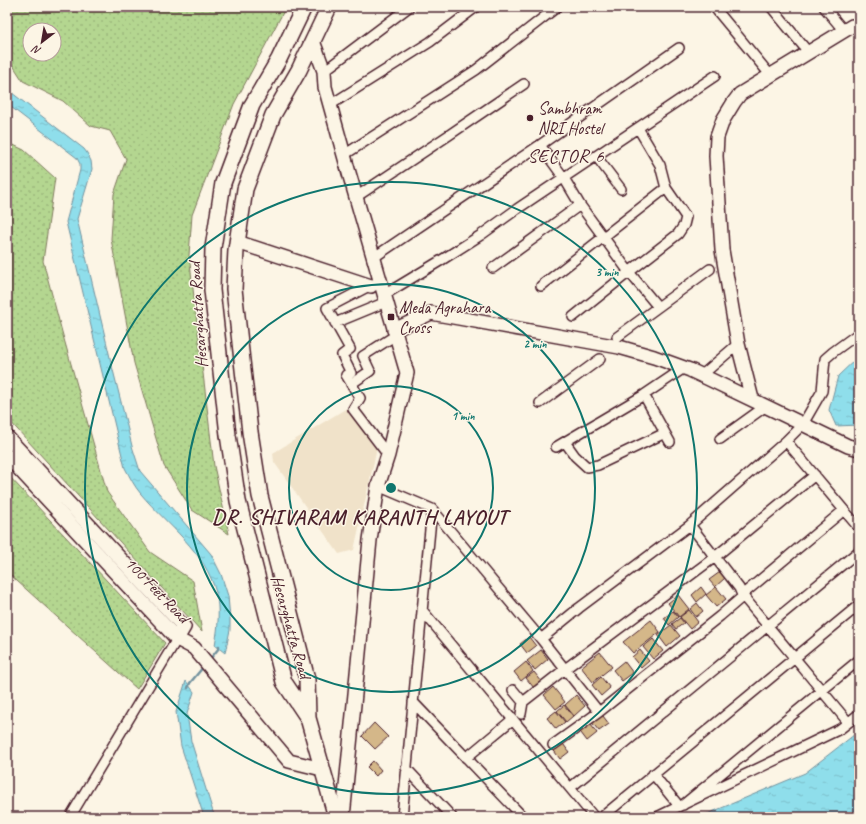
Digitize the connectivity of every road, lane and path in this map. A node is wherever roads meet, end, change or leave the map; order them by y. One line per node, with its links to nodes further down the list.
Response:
1 (304, 7): 85 (main road, Hesarghatta Road)
2 (329, 7): 10 (main road, Hesarghatta Road)
3 (410, 7): 13 (street)
4 (476, 7): 17 (street)
5 (556, 7): 20 (street)
6 (714, 7): 15 (street)
7 (771, 7): 12 (street)
8 (824, 7): 9 (street)
9 (848, 29): 12 (main road)
10 (313, 41): 13 (main road); 28 (main road, Hesarghatta Road)
11 (679, 48): 19 (street)
12 (808, 53): 15 (main road)
13 (324, 71): 17 (main road)
14 (715, 76): 18 (street)
15 (771, 76): 41 (main road)
16 (524, 84): 25 (street)
17 (330, 105): 20 (main road)
18 (638, 128): 21 (street); 23 (street)
19 (540, 145): 22 (street); 29 (street)
20 (344, 155): 25 (main road)
21 (596, 156): 22 (street); 24 (street)
22 (564, 178): 26 (street); 34 (street)
23 (666, 188): 27 (street); 32 (street)
24 (621, 189)
25 (356, 197): 29 (main road)
26 (580, 204): 27 (street); 30 (street)
27 (603, 237): 32 (street); 33 (street)
28 (237, 242): 34 (main road); 85 (main road, Hesarghatta Road)
29 (373, 258): 34 (main road)
30 (493, 268)
31 (710, 269): 35 (street)
32 (628, 272): 35 (street); 36 (street)
33 (541, 286)
34 (380, 290): 37 (street); 37 (street); 38 (main road)
35 (658, 307): 40 (street)
36 (573, 317)
37 (335, 323): 45 (street)
38 (395, 333): 43 (main road); 45 (street); 59 (main road)
39 (859, 333): 50 (street)
40 (617, 337)
41 (738, 344): 44 (street); 47 (main road)
42 (600, 358): 48 (street)
43 (684, 368): 44 (main road); 46 (street)
44 (702, 376): 47 (main road)
45 (351, 384): 59 (street)
46 (644, 395): 51 (street); 55 (street)
47 (752, 399): 49 (main road)
48 (540, 403)
49 (766, 406): 50 (main road); 53 (street)
50 (803, 424): 54 (street); 58 (main road)
51 (665, 433): 55 (street); 56 (street)
52 (7, 437): 73 (main road, 100 Feet Road)
53 (720, 439)
54 (786, 441): 61 (street); 65 (street)
55 (566, 442): 57 (street)
56 (670, 442)
57 (556, 447)
58 (859, 449)
59 (388, 455): 62 (main road)
60 (7, 456): 73 (main road, 100 Feet Road)
61 (815, 475): 64 (street); 68 (street)
62 (378, 486): 63 (street); 97 (main road)
63 (432, 509): 71 (street); 74 (street)
64 (844, 510): 66 (street); 69 (street)
65 (690, 525): 68 (street); 74 (street)
66 (859, 528)
67 (859, 550): 72 (street)
68 (715, 557): 69 (street); 77 (street)
69 (742, 595): 72 (street); 82 (street)
70 (859, 605): 75 (street)
71 (422, 610): 80 (street); 86 (street)
72 (767, 626): 75 (street); 93 (street)
73 (177, 639): 91 (main road); 95 (street)
74 (540, 639): 77 (street)
75 (794, 658): 79 (street); 92 (street)
76 (859, 660): 79 (street)
77 (565, 669): 81 (street); 82 (street)
78 (513, 690): 81 (street)
79 (821, 691): 87 (street); 94 (street)
80 (413, 702): 89 (street); 90 (street)
81 (523, 702): 83 (street)
82 (598, 712): 88 (street)
83 (521, 714)
84 (859, 714): 87 (street)
85 (308, 718): 91 (main road)
86 (513, 719): 89 (street); 93 (street)
87 (848, 722): 94 (street)
88 (553, 745)
89 (466, 758): 100 (street)
90 (406, 768): 98 (street); 99 (street)
91 (322, 769): 96 (main road)
92 (653, 774): 94 (street); 102 (street)
93 (570, 788): 101 (street)
94 (681, 805): 103 (street)
95 (70, 817)
96 (336, 817)
97 (344, 817)
98 (402, 817)
99 (452, 817)
100 (522, 817)
101 (594, 817)
102 (602, 817)
103 (657, 817)

